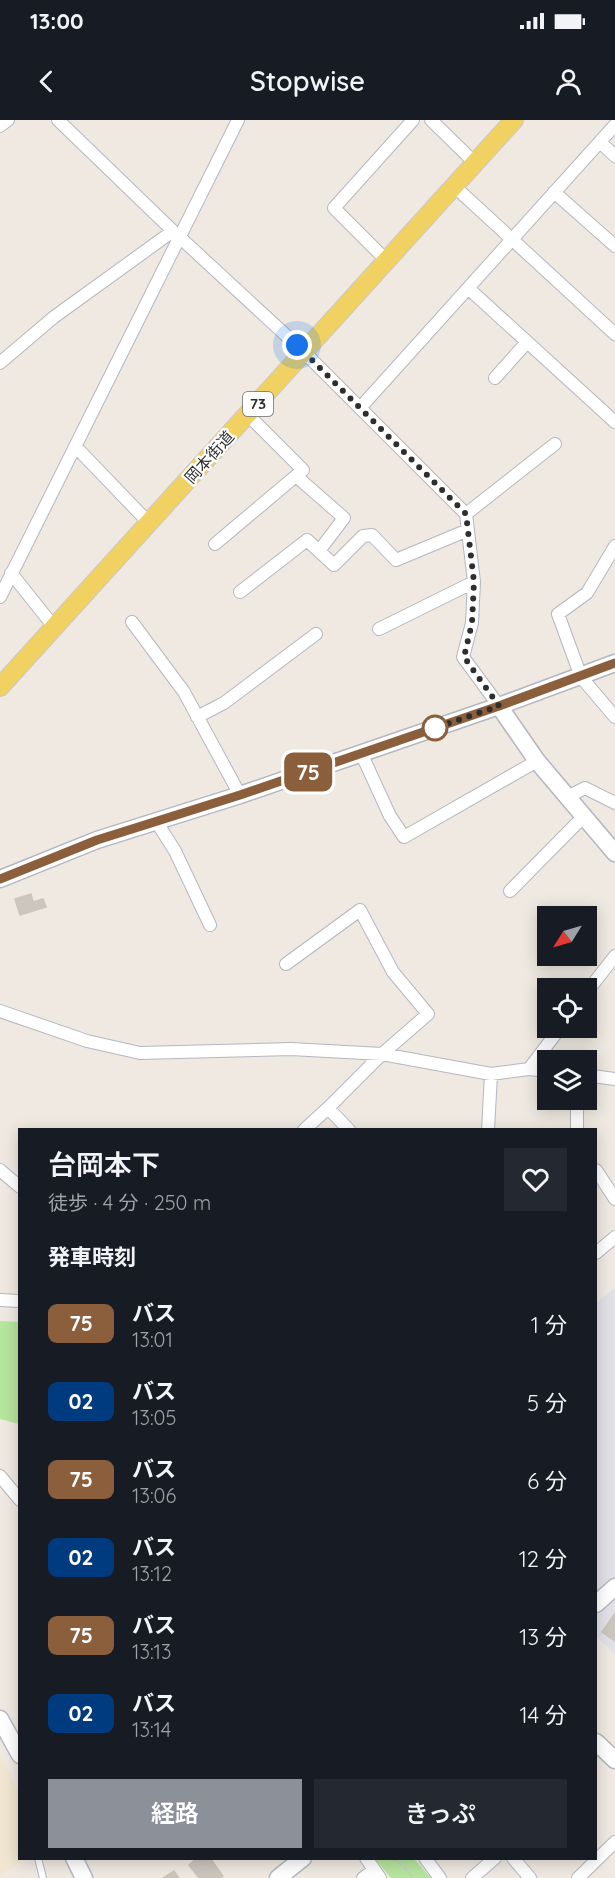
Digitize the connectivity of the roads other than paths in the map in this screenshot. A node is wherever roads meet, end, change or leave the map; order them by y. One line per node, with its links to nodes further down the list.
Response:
1 (8, 120): 8 (street)
2 (58, 120): 14 (street)
3 (237, 120): 14 (street)
4 (413, 120): 17 (street)
5 (432, 120): 11 (street)
6 (514, 120): 11 (main road, 岡本街道 / 73)
7 (615, 125): 9 (street)
8 (0, 126)
9 (600, 142): 10 (street); 13 (street)
10 (615, 156)
11 (475, 164): 12 (main road, 岡本街道 / 73)
12 (454, 186): 15 (street); 17 (main road, 岡本街道 / 73)
13 (554, 192): 15 (street); 16 (street)
14 (177, 234): 21 (street); 22 (street); 28 (street)
15 (512, 239): 18 (street); 19 (street)
16 (615, 246)
17 (386, 260): 21 (main road, 岡本街道 / 73)
18 (468, 288): 20 (street); 24 (street)
19 (615, 334)
20 (527, 342): 23 (street); 26 (street)
21 (304, 352): 24 (street); 25 (main road, 岡本街道 / 73)
22 (0, 363)
23 (495, 378)
24 (360, 408): 30 (street)
25 (248, 415): 29 (street); 31 (main road, 岡本街道 / 73)
26 (615, 422)
27 (555, 444): 30 (street)
28 (75, 446): 31 (street); 36 (street)
29 (296, 476): 33 (street); 35 (street)
30 (466, 514): 32 (street)
31 (149, 523): 41 (main road, 岡本街道 / 73)
32 (468, 530): 35 (street); 37 (street)
33 (215, 544)
34 (615, 546): 45 (street)
35 (319, 551): 38 (street)
36 (11, 573): 39 (street); 41 (street)
37 (474, 582): 42 (street); 47 (street)
38 (240, 592)
39 (0, 597)
40 (132, 622): 48 (street)
41 (54, 627): 46 (main road, 岡本街道 / 73)
42 (379, 629)
43 (316, 634): 48 (street)
44 (615, 663): 45 (street)
45 (580, 677): 47 (street); 49 (street)
46 (0, 687)
47 (499, 706): 50 (street); 51 (street)
48 (197, 717): 52 (street)
49 (615, 717)
50 (361, 753): 51 (street); 52 (street)
51 (537, 761): 53 (street)
52 (240, 795): 56 (street)
53 (567, 797): 54 (street); 55 (street)
54 (615, 803)
55 (584, 816): 57 (street); 59 (street)
56 (156, 821): 58 (street); 60 (street)
57 (615, 852)
58 (0, 879)
59 (510, 891)
60 (210, 925)
61 (615, 956): 63 (street)
62 (286, 964): 66 (street)
63 (597, 979)
64 (0, 1011): 66 (street)
65 (552, 1038): 67 (street)
66 (382, 1054): 69 (street); 72 (street)
67 (529, 1069): 68 (street); 69 (street)
68 (537, 1070)
69 (491, 1074): 76 (street)
70 (597, 1076): 71 (street)
71 (615, 1078)
72 (328, 1108): 74 (street); 75 (street)
73 (577, 1110): 77 (street)
74 (306, 1128)
75 (347, 1128)
76 (488, 1128)
77 (577, 1128)
78 (0, 1170): 80 (street)
79 (597, 1172): 81 (street)
80 (18, 1185)
81 (615, 1199)
82 (615, 1237): 83 (street)
83 (597, 1252)
84 (0, 1300): 85 (street)
85 (18, 1301)
86 (0, 1476): 87 (street)
87 (18, 1498)
88 (615, 1587): 89 (street)
89 (597, 1603)
90 (0, 1719): 92 (street)
91 (597, 1743): 93 (street)
92 (18, 1751)
93 (615, 1760)
94 (614, 1844): 110 (street)
95 (38, 1860): 103 (lane)
96 (75, 1860): 104 (street)
97 (300, 1860): 105 (street)
98 (367, 1860): 102 (street)
99 (426, 1860): 107 (street)
100 (493, 1860): 108 (street)
101 (515, 1860): 109 (street)
102 (377, 1874): 106 (street)
103 (43, 1878)
104 (84, 1878)
105 (278, 1878)
106 (363, 1878)
107 (440, 1878)
108 (472, 1878)
109 (531, 1878)
110 (578, 1878)

